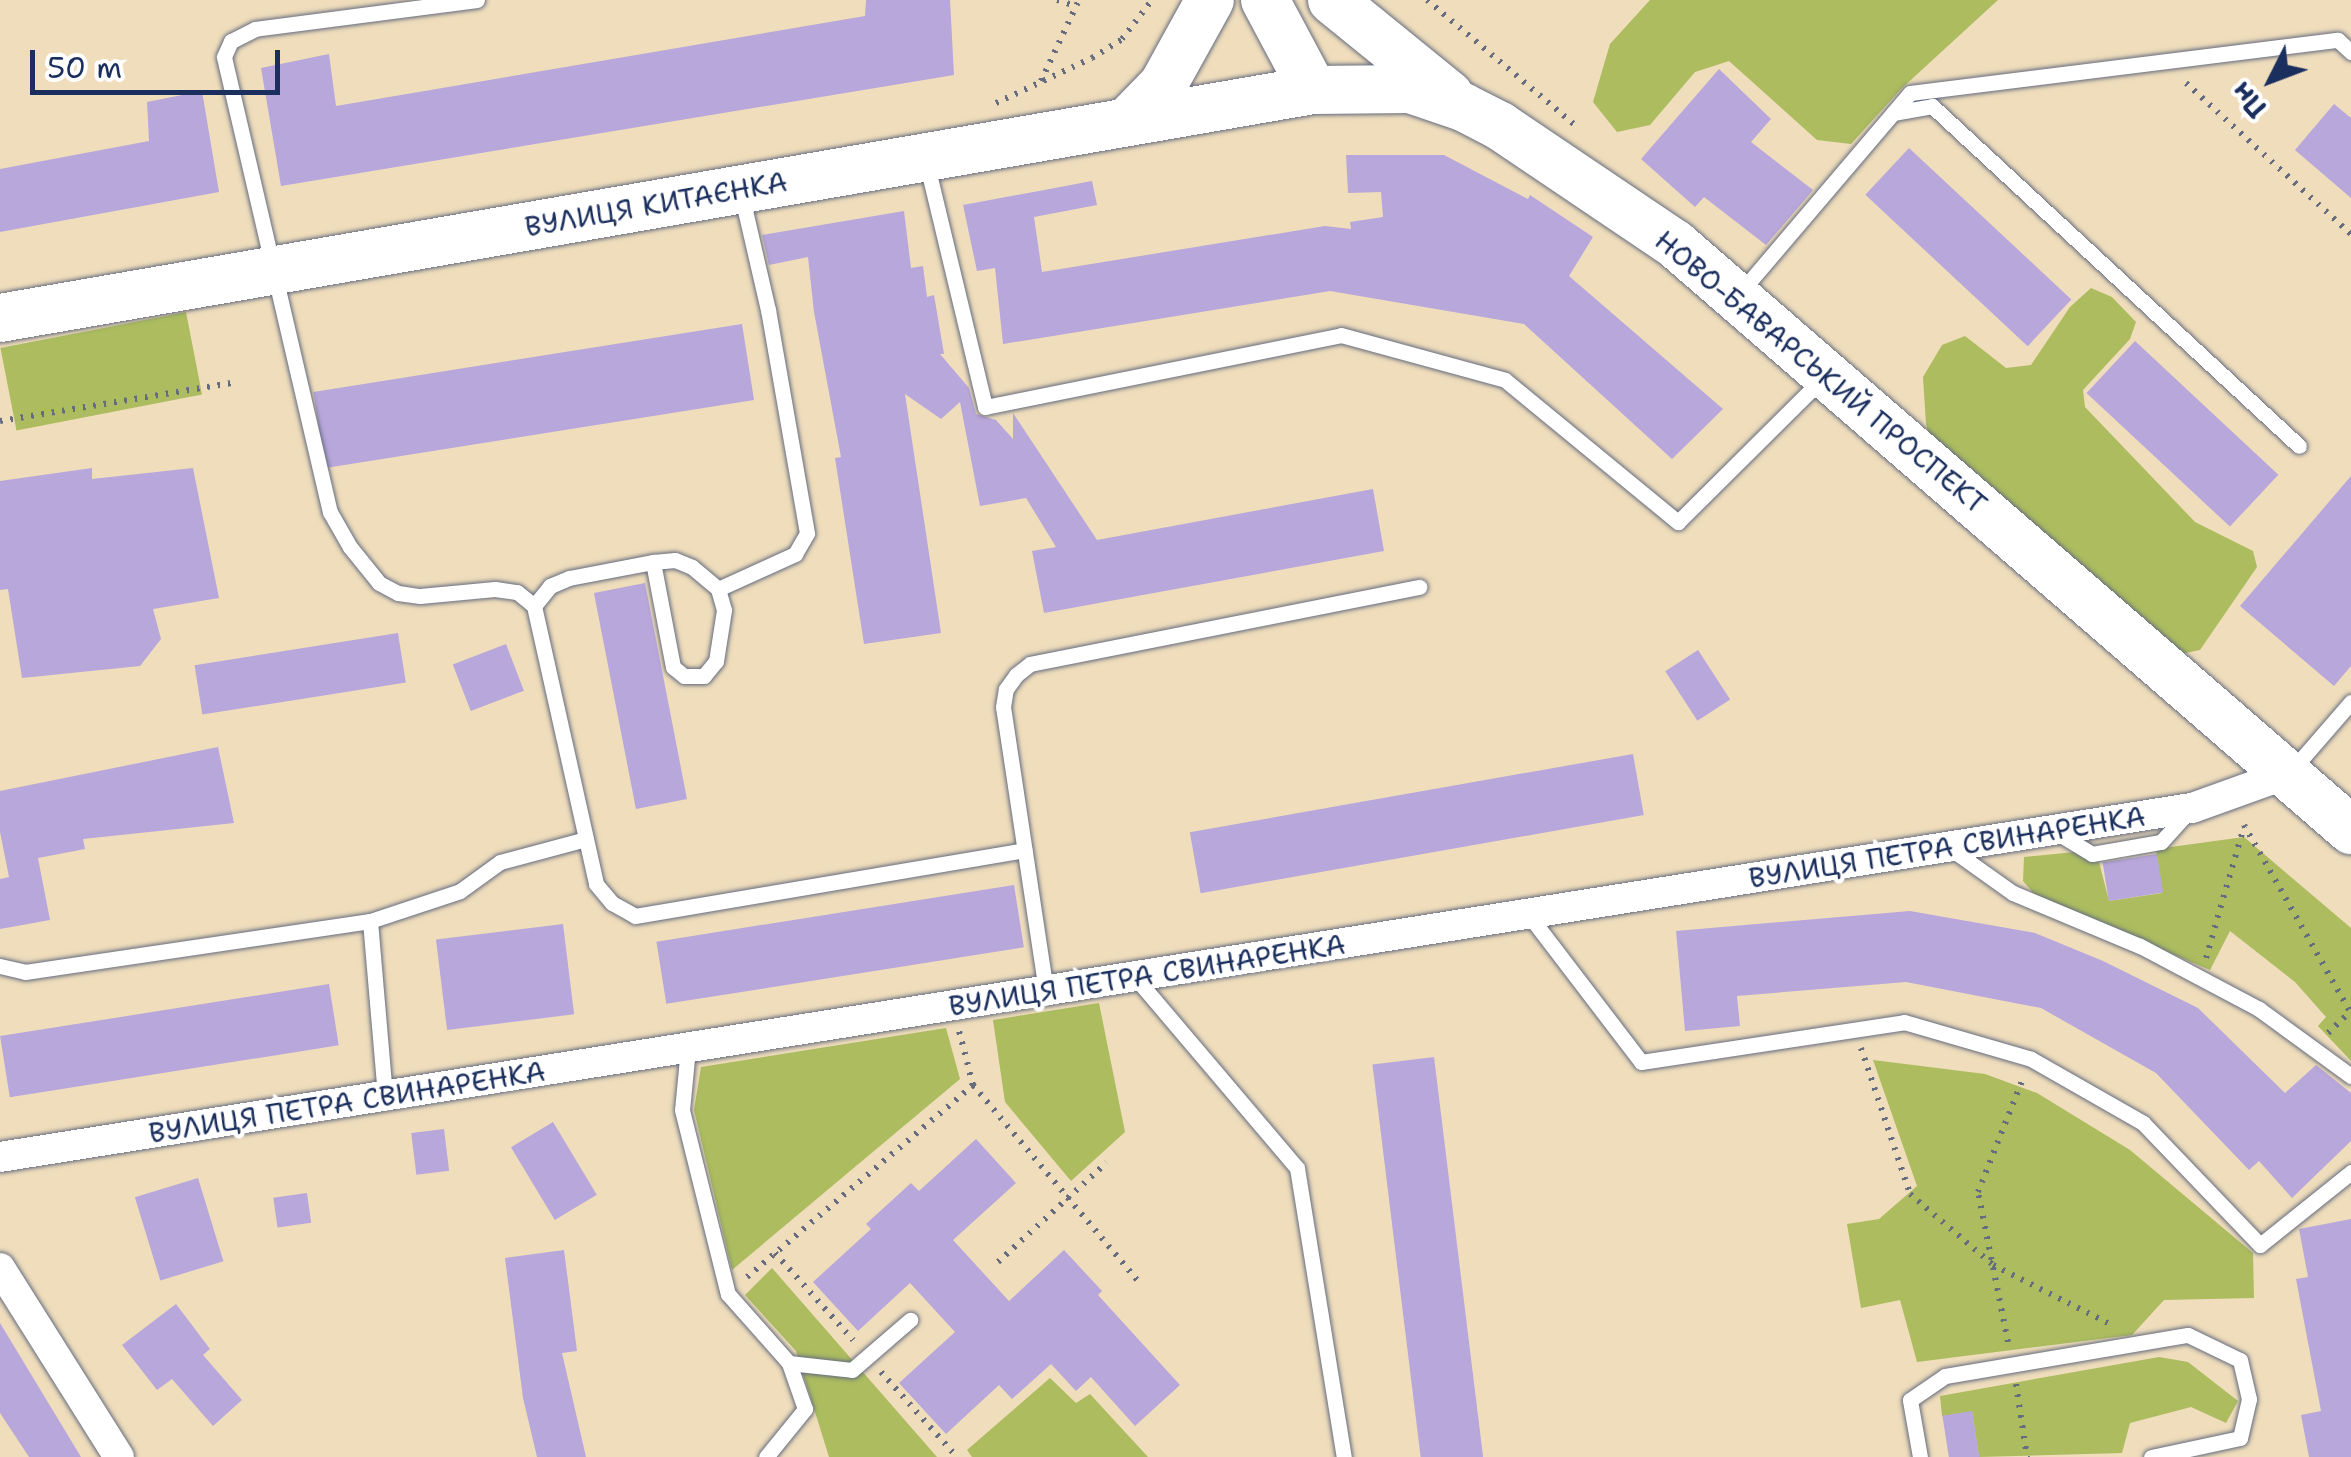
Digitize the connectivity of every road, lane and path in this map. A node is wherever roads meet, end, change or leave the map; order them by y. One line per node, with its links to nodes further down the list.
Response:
1 (477, 0): 21 (lane)
2 (1057, 0): 8 (path)
3 (1152, 0): 11 (path)
4 (1210, 0): 16 (main road)
5 (1265, 0): 12 (main road)
6 (1332, 0): 14 (main road)
7 (1427, 0): 17 (path)
8 (1077, 3): 11 (path)
9 (2351, 52): 10 (lane)
10 (2164, 62): 15 (lane); 20 (path)
11 (1040, 82): 13 (path)
12 (1313, 90): 14 (main road, НОВО-БАВАРСЬКИЙ ПРОСПЕКТ); 16 (main road, ВУЛИЦЯ КИТАЄНКА)
13 (989, 106)
14 (1464, 107): 22 (main road, НОВО-БАВАРСЬКИЙ ПРОСПЕКТ)
15 (1893, 113): 22 (lane); 27 (lane)
16 (1127, 122): 18 (main road, ВУЛИЦЯ КИТАЄНКА)
17 (1580, 128)
18 (926, 157): 19 (main road, ВУЛИЦЯ КИТАЄНКА); 24 (lane)
19 (740, 190): 21 (main road, ВУЛИЦЯ КИТАЄНКА); 30 (lane)
20 (2351, 234)
21 (272, 270): 23 (main road, ВУЛИЦЯ КИТАЄНКА); 31 (lane)
22 (1737, 297): 24 (main road, НОВО-БАВАРСЬКИЙ ПРОСПЕКТ)
23 (0, 318)
24 (1826, 374): 33 (main road, НОВО-БАВАРСЬКИЙ ПРОСПЕКТ)
25 (238, 382): 26 (path)
26 (0, 421)
27 (2299, 446)
28 (653, 562): 30 (lane); 30 (lane); 31 (lane)
29 (1420, 586): 37 (lane)
30 (718, 590)
31 (534, 606): 35 (lane)
32 (2351, 702): 33 (lane)
33 (2289, 773): 34 (main road, НОВО-БАВАРСЬКИЙ ПРОСПЕКТ); 36 (street, ВУЛИЦЯ ПЕТРА СВИНАРЕНКА)
34 (2351, 830)
35 (586, 838): 37 (lane); 39 (lane)
36 (1948, 847): 38 (street, ВУЛИЦЯ ПЕТРА СВИНАРЕНКА); 42 (lane)
37 (1024, 850): 43 (lane)
38 (1528, 914): 41 (street, ВУЛИЦЯ ПЕТРА СВИНАРЕНКА); 46 (lane)
39 (370, 921): 40 (lane); 51 (lane)
40 (0, 966)
41 (1135, 977): 43 (street, ВУЛИЦЯ ПЕТРА СВИНАРЕНКА); 66 (lane)
42 (2200, 978): 45 (path); 49 (lane)
43 (1046, 991): 44 (street, ВУЛИЦЯ ПЕТРА СВИНАРЕНКА)
44 (952, 1006): 47 (street, ВУЛИЦЯ ПЕТРА СВИНАРЕНКА); 50 (path)
45 (2351, 1013)
46 (1854, 1030): 48 (lane); 56 (path)
47 (688, 1048): 51 (street, ВУЛИЦЯ ПЕТРА СВИНАРЕНКА); 62 (lane)
48 (2031, 1059): 54 (lane); 56 (path)
49 (2351, 1076)
50 (974, 1085): 58 (path); 59 (path)
51 (385, 1096): 52 (street, ВУЛИЦЯ ПЕТРА СВИНАРЕНКА)
52 (0, 1157)
53 (1106, 1163): 55 (path)
54 (2351, 1172)
55 (998, 1262)
56 (1993, 1265): 61 (path); 63 (path)
57 (0, 1268): 64 (street)
58 (1138, 1280)
59 (739, 1284)
60 (910, 1320): 62 (lane)
61 (2145, 1342): 63 (lane); 69 (lane)
62 (789, 1363): 65 (lane)
63 (2012, 1364): 67 (lane); 68 (path)
64 (120, 1457)
65 (766, 1457)
66 (1344, 1457)
67 (1920, 1457)
68 (2027, 1457)
69 (2150, 1457)

